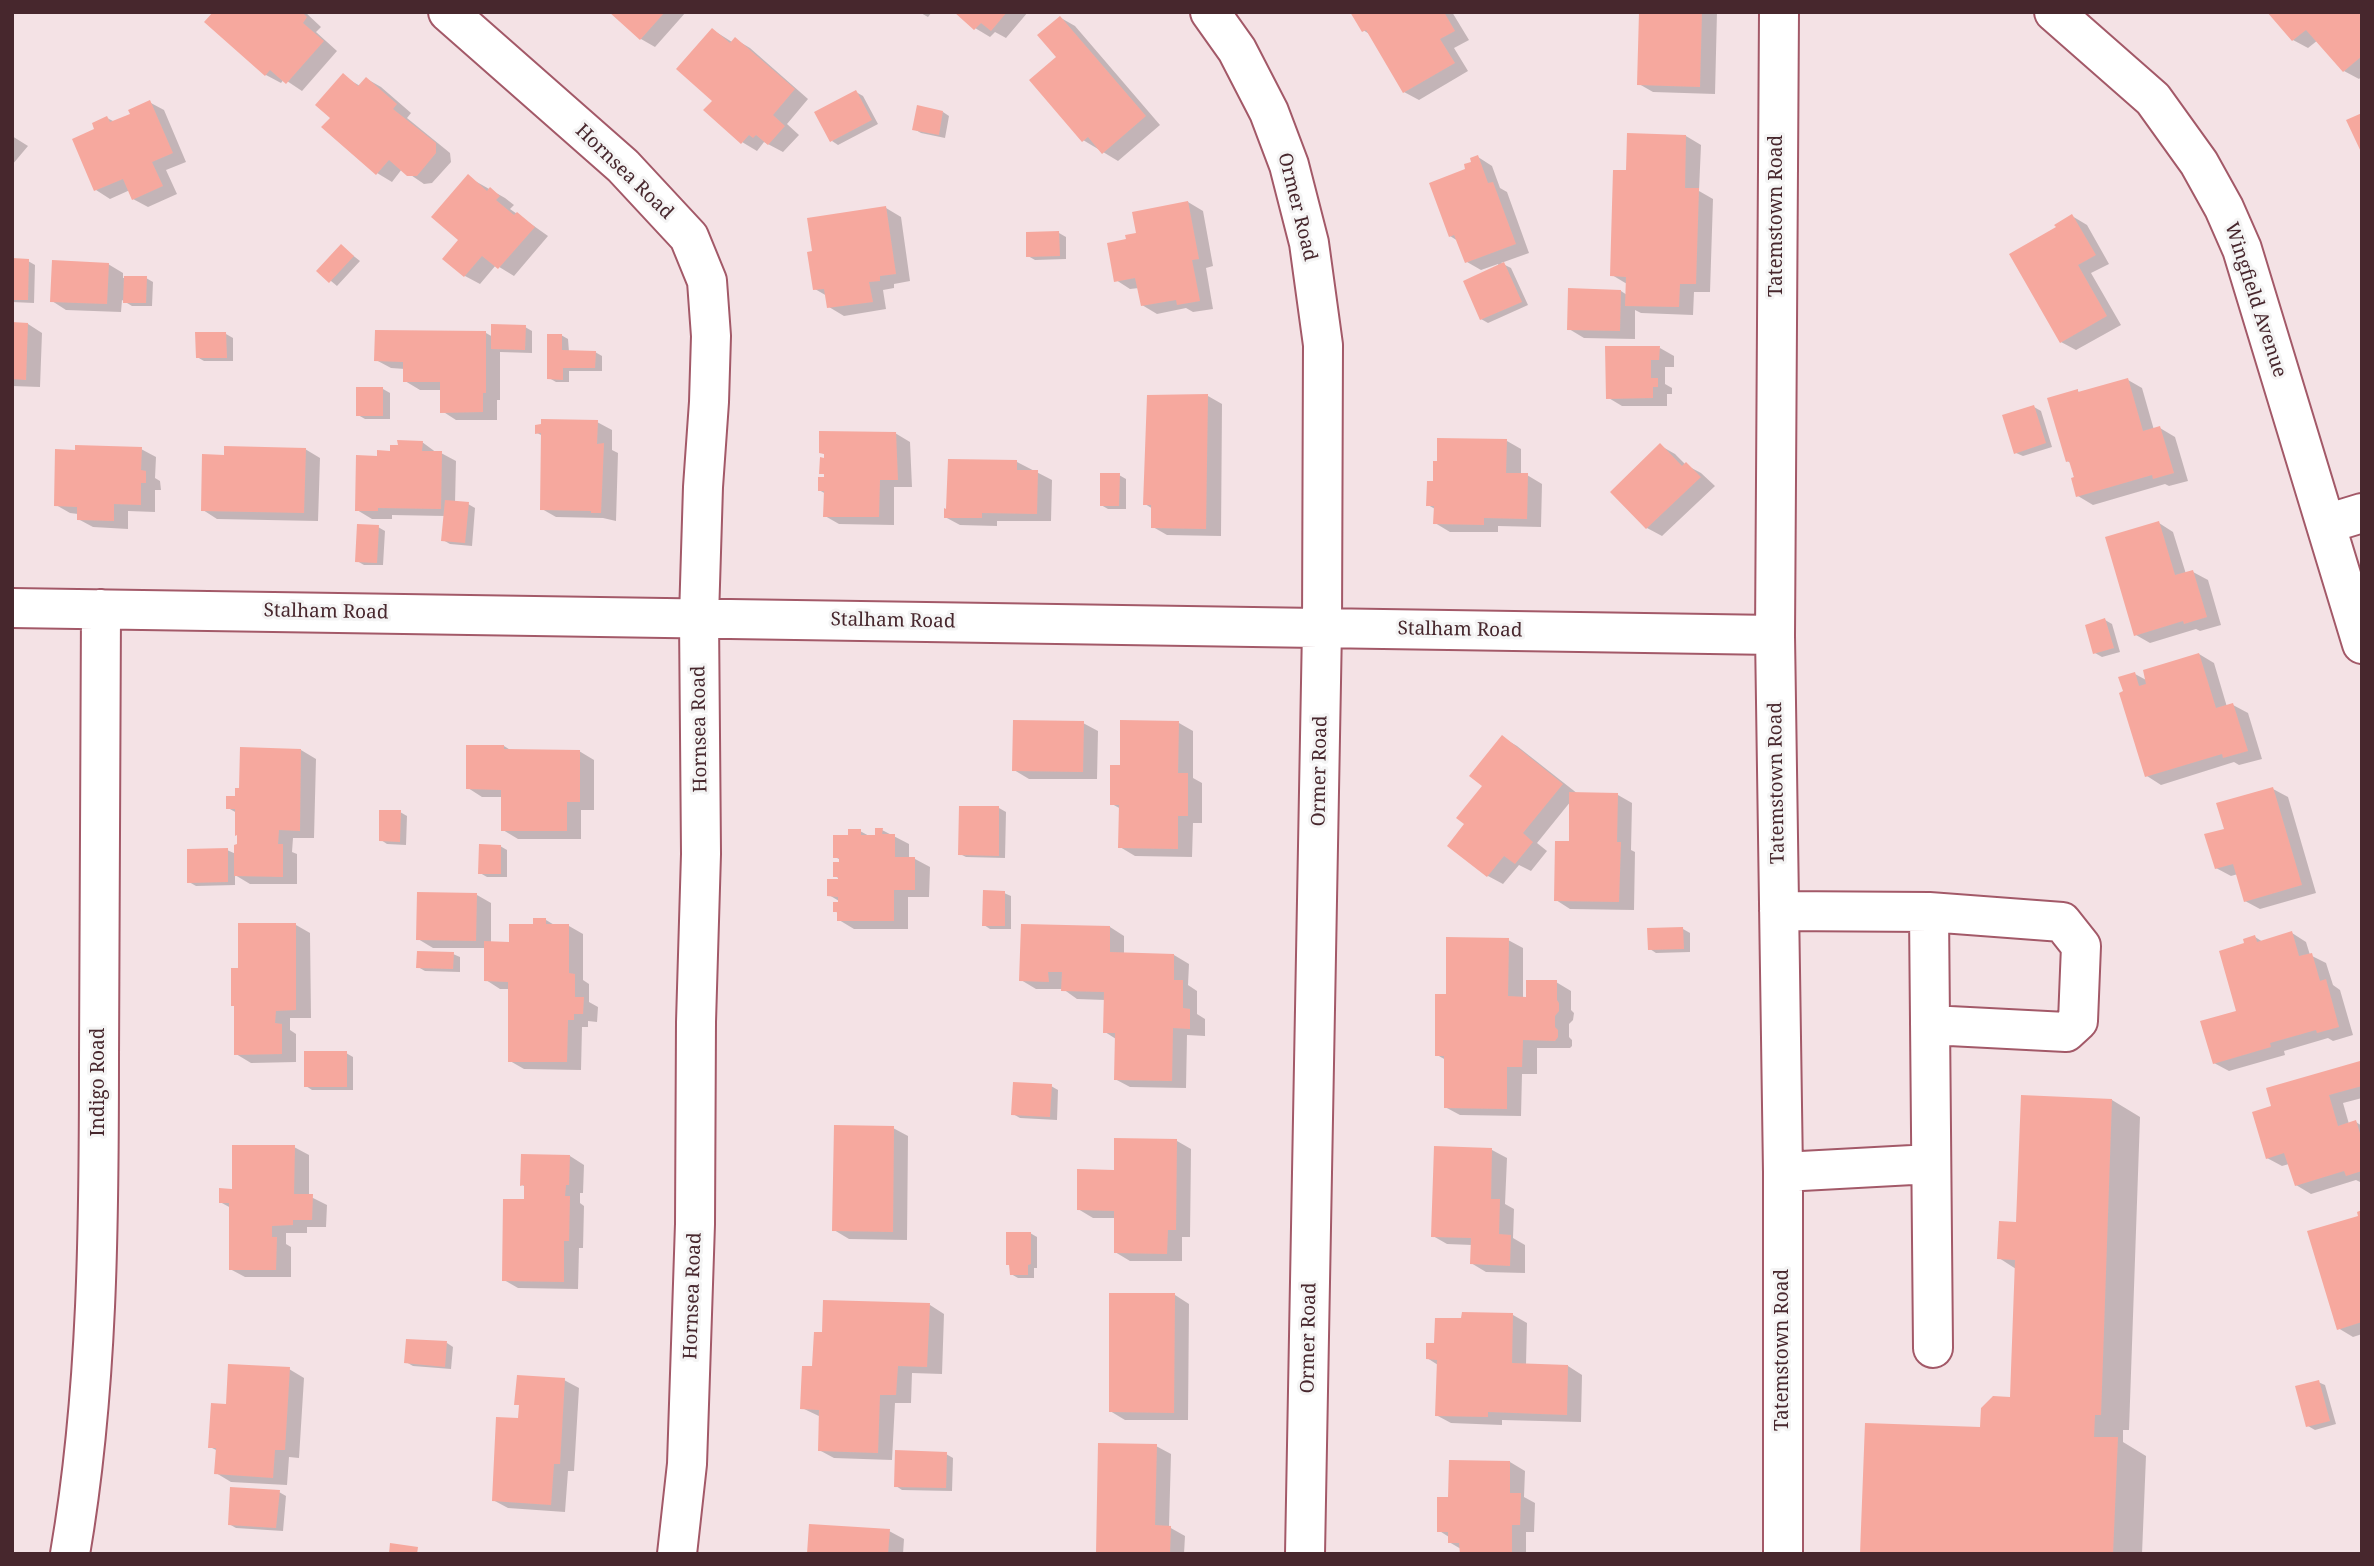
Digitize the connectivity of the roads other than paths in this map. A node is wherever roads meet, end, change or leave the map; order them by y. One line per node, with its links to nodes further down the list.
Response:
1 (449, 12): 9 (street, Hornsea Road)
2 (1210, 12): 10 (street, Ormer Road)
3 (1779, 12): 11 (street, Tatemstown Road)
4 (2054, 12): 6 (street, Wingfield Avenue)
5 (2362, 513): 6 (street)
6 (2326, 524): 12 (street, Wingfield Avenue)
7 (12, 608): 8 (street, Stalham Road)
8 (101, 609): 9 (street, Stalham Road); 19 (street, Indigo Road)
9 (699, 617): 10 (street, Stalham Road); 20 (street, Hornsea Road)
10 (1322, 628): 11 (street, Stalham Road); 21 (street, Ormer Road)
11 (1775, 635): 13 (street, Tatemstown Road)
12 (2362, 644)
13 (1779, 911): 14 (street); 17 (street, Tatemstown Road)
14 (1929, 912): 15 (street); 15 (street)
15 (1930, 1025): 16 (street)
16 (1931, 1164): 17 (street); 18 (street)
17 (1783, 1172): 22 (street, Tatemstown Road)
18 (1933, 1348)
19 (70, 1554)
20 (677, 1554)
21 (1305, 1554)
22 (1783, 1554)

